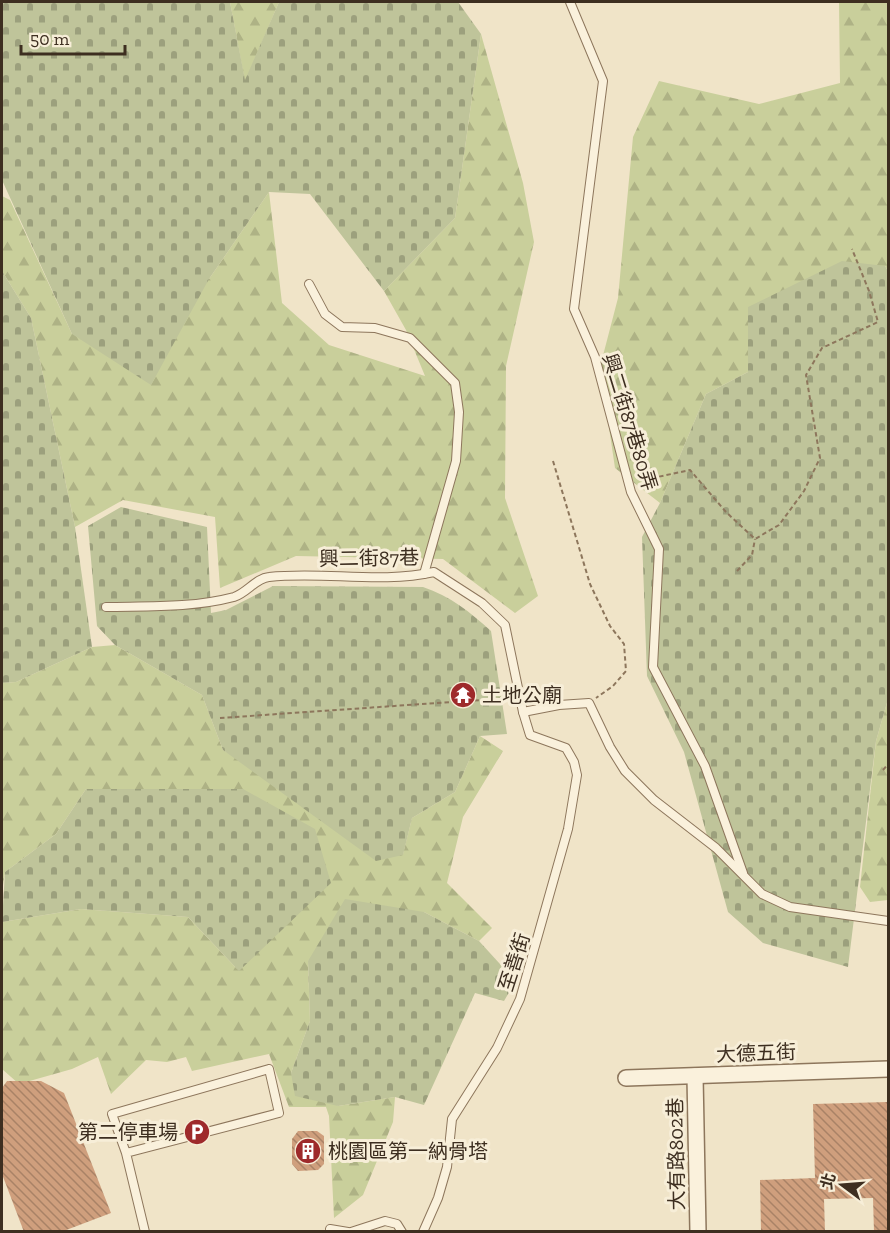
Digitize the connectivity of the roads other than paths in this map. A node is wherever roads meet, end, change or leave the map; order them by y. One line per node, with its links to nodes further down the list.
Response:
1 (570, 2): 6 (lane, 興二街87巷80弄)
2 (309, 284): 3 (lane)
3 (424, 574): 4 (lane, 興二街87巷); 5 (lane, 興二街87巷)
4 (106, 607)
5 (523, 712): 6 (lane); 16 (lane, 至善街)
6 (743, 874): 7 (lane)
7 (888, 921)
8 (888, 1069): 9 (street, 大德五街)
9 (695, 1076): 10 (street, 大德五街); 17 (street, 大有路802巷)
10 (626, 1078)
11 (126, 1153): 11 (lane); 13 (lane)
12 (330, 1228): 14 (lane)
13 (145, 1232)
14 (349, 1232): 15 (lane)
15 (402, 1232)
16 (423, 1232)
17 (698, 1232)

